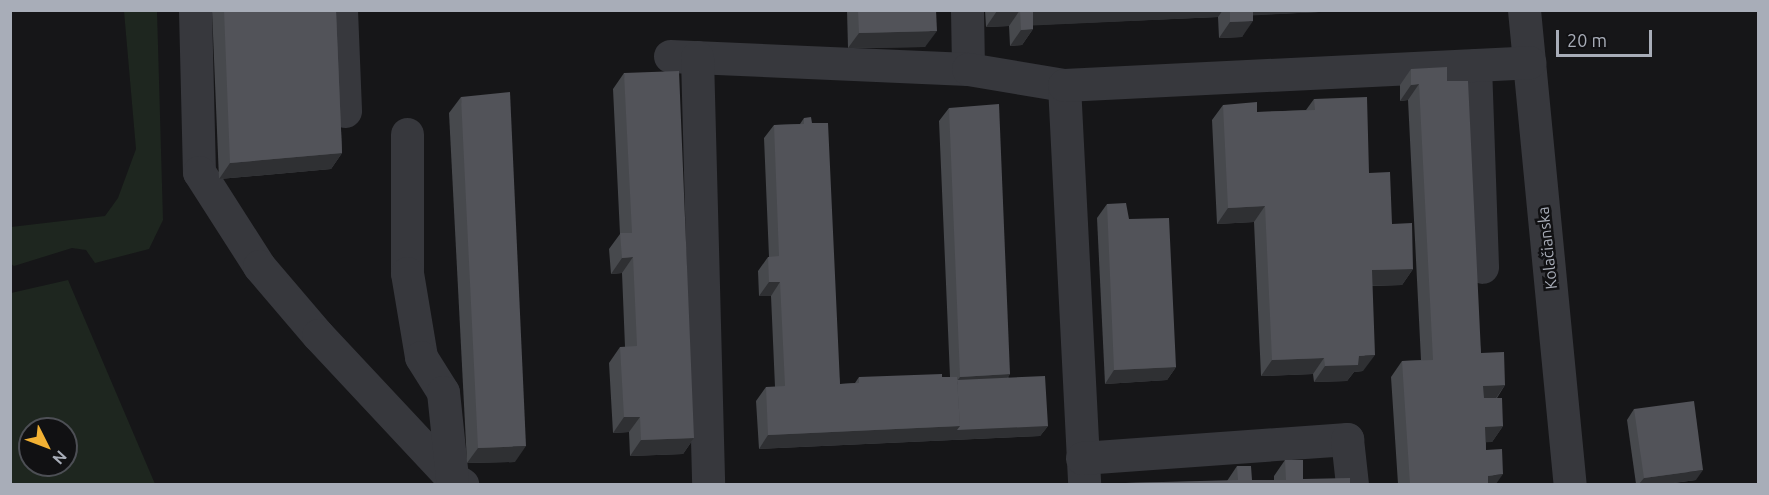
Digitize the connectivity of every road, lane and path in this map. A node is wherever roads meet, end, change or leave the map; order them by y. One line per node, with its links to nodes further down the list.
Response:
1 (195, 10): 13 (street)
2 (341, 10): 9 (street)
3 (967, 10): 7 (street)
4 (1524, 10): 5 (street, Kolačianska)
5 (1529, 62): 6 (street); 16 (street, Kolačianska)
6 (1475, 65): 8 (street); 11 (street)
7 (968, 69): 8 (street); 14 (street)
8 (1064, 85): 12 (street)
9 (345, 111)
10 (407, 134): 13 (street)
11 (1482, 267)
12 (1083, 471): 15 (street)
13 (457, 481)
14 (708, 484)
15 (1352, 484)
16 (1570, 484)

